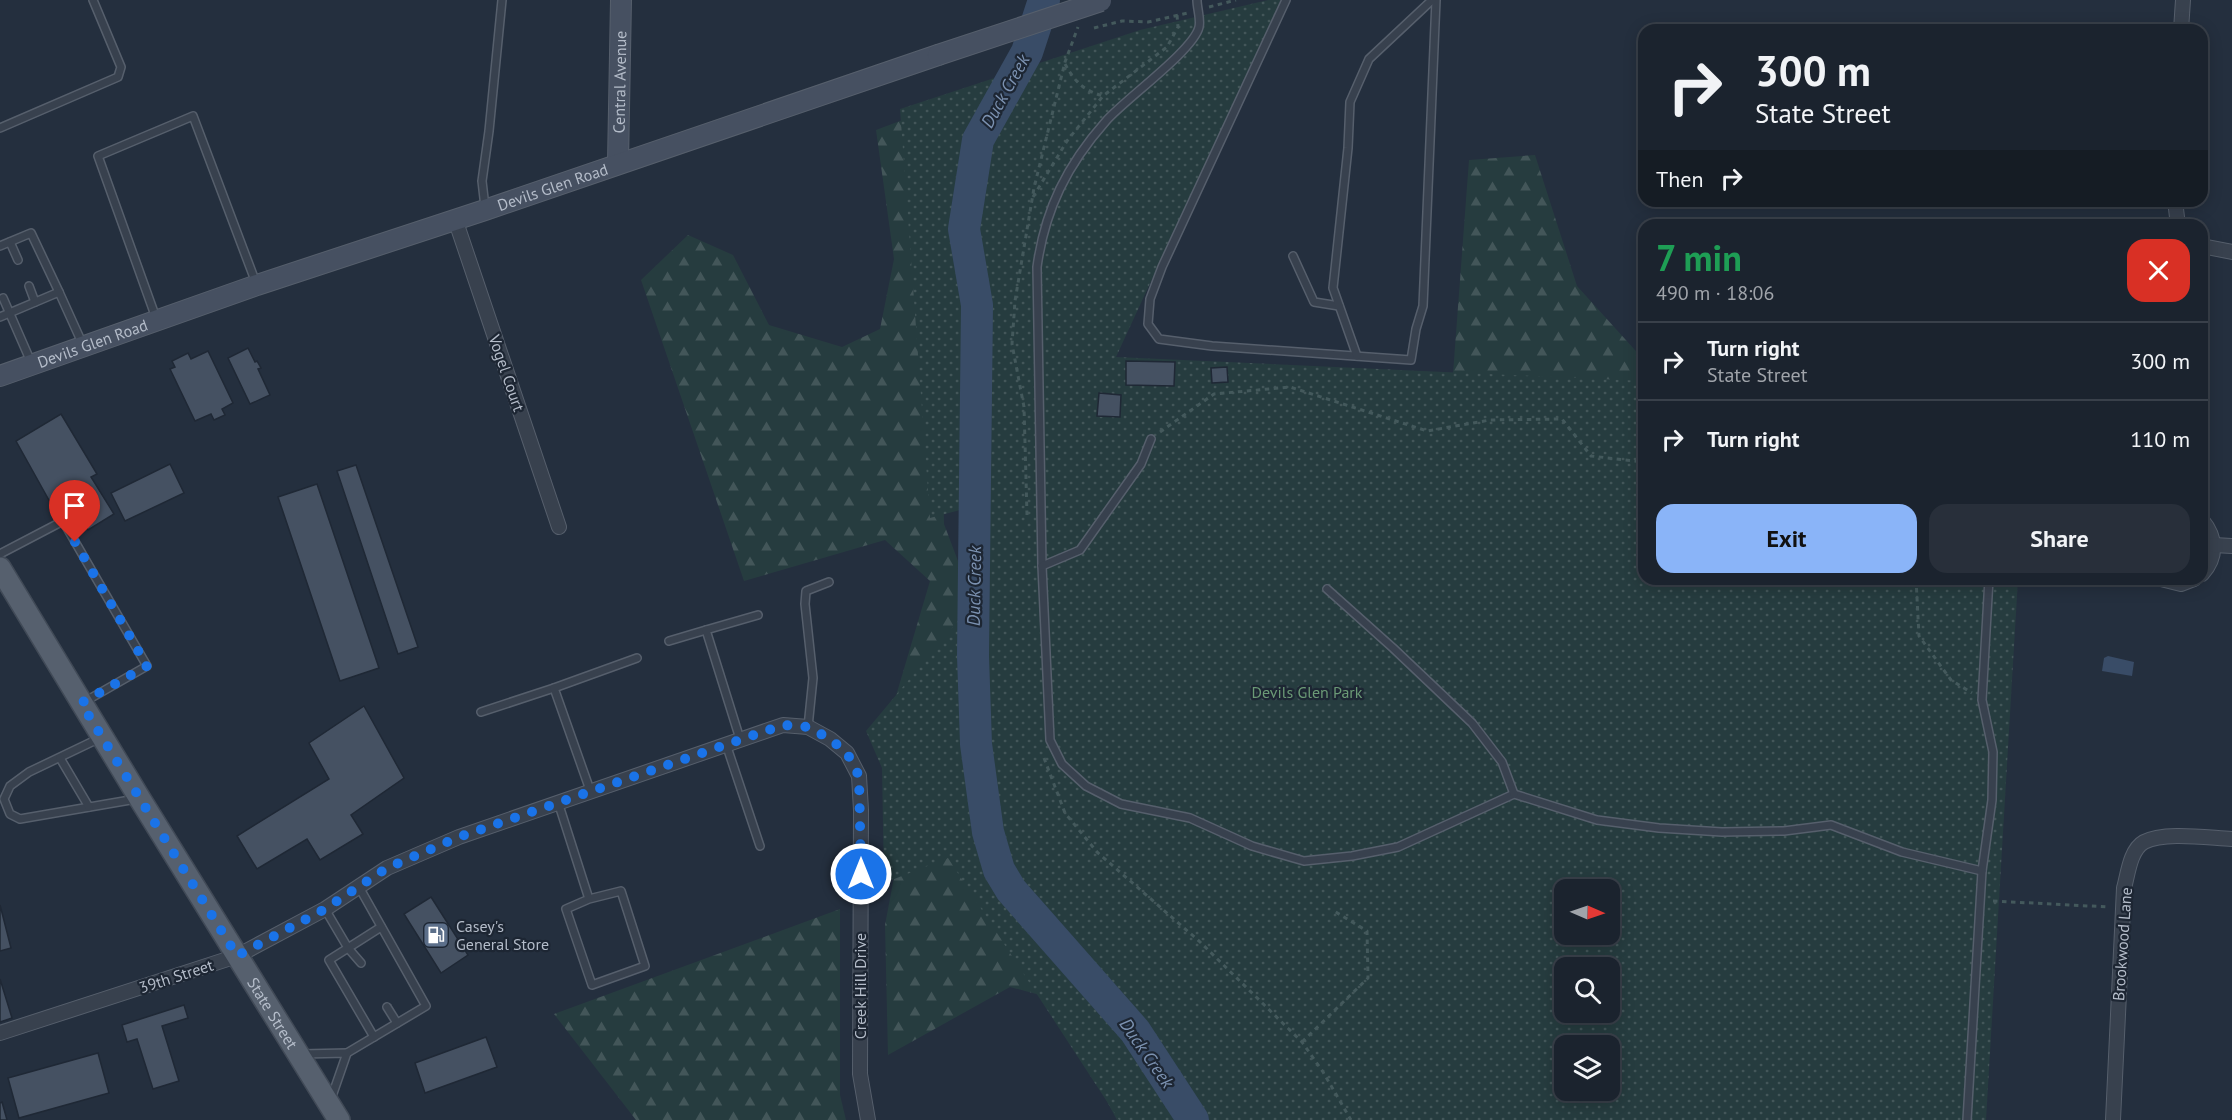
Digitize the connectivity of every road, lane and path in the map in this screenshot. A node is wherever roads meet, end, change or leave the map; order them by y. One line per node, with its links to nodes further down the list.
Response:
1 (93, 0): 16 (lane)
2 (502, 0): 18 (lane)
3 (621, 0): 17 (main road, Central Avenue)
4 (1102, 0): 17 (main road, Devils Glen Road, bridge)
5 (1197, 0): 10 (lane)
6 (1236, 0): 10 (path)
7 (1286, 0): 36 (lane)
8 (1434, 0): 31 (lane); 36 (lane)
9 (2182, 0): 12 (street)
10 (1197, 11): 13 (path); 47 (lane)
11 (1081, 21): 14 (path)
12 (2181, 24)
13 (1094, 28)
14 (1065, 62): 15 (path); 41 (path)
15 (1103, 96)
16 (0, 128)
17 (618, 163): 18 (main road, Devils Glen Road)
18 (485, 210): 19 (main road, Devils Glen Road)
19 (455, 219): 26 (main road, Devils Glen Road); 42 (street, Vogel Court)
20 (10, 242): 21 (lane); 25 (lane); 28 (lane)
21 (0, 246)
22 (2208, 247): 23 (street)
23 (2232, 252)
24 (1293, 256): 31 (lane)
25 (18, 260)
26 (257, 285): 34 (main road, Devils Glen Road); 34 (lane)
27 (29, 286): 30 (lane)
28 (59, 292): 30 (lane); 35 (lane)
29 (3, 298): 32 (lane)
30 (35, 302): 32 (lane)
31 (1340, 306): 36 (lane)
32 (10, 312): 33 (lane); 37 (lane)
33 (0, 317)
34 (156, 320): 35 (main road, Devils Glen Road)
35 (83, 345): 37 (main road, Devils Glen Road)
36 (1357, 356)
37 (32, 364): 38 (main road, Devils Glen Road)
38 (0, 376)
39 (1151, 439): 40 (path); 47 (lane)
40 (1638, 461)
41 (1027, 514)
42 (559, 526)
43 (2208, 527): 44 (street)
44 (2214, 545): 45 (street); 48 (street)
45 (2232, 546)
46 (0, 554): 60 (lane)
47 (1042, 566): 69 (lane)
48 (2208, 567)
49 (0, 568): 60 (main road, State Street)
50 (829, 582): 62 (lane)
51 (1916, 585): 59 (path)
52 (1989, 585): 59 (lane)
53 (1327, 589): 69 (lane)
54 (758, 615): 55 (lane)
55 (706, 630): 56 (lane); 64 (lane)
56 (669, 641)
57 (637, 658): 58 (lane)
58 (554, 688): 61 (lane); 68 (lane)
59 (1982, 699): 76 (lane)
60 (81, 703): 63 (main road, State Street)
61 (481, 712)
62 (808, 727): 64 (street, 39th Street); 75 (street, 39th Street)
63 (102, 737): 67 (lane); 70 (main road, State Street)
64 (740, 739): 65 (street, 39th Street)
65 (726, 744): 68 (street, 39th Street); 74 (lane)
66 (1044, 752): 91 (path)
67 (60, 758): 72 (lane); 72 (lane)
68 (590, 790): 71 (street, 39th Street)
69 (1514, 794): 76 (lane)
70 (140, 799): 72 (lane); 85 (main road, State Street)
71 (558, 802): 77 (street, 39th Street); 78 (lane)
72 (89, 807)
73 (2232, 839): 80 (street, Brookwood Lane)
74 (760, 846)
75 (861, 852): 95 (street, Creek Hill Drive)
76 (1982, 871): 79 (lane)
77 (358, 887): 81 (street, 39th Street); 83 (lane)
78 (589, 899): 78 (lane)
79 (1980, 901): 80 (path); 97 (lane)
80 (2123, 908): 98 (street, Brookwood Lane)
81 (325, 909): 84 (lane); 85 (street, 39th Street)
82 (1334, 911): 91 (path)
83 (381, 927): 84 (lane); 88 (lane)
84 (348, 948): 86 (lane); 90 (lane)
85 (237, 956): 89 (street, 39th Street); 93 (main road, State Street)
86 (361, 963)
87 (387, 1007): 88 (lane)
88 (397, 1023): 90 (lane)
89 (0, 1033)
90 (374, 1037): 92 (lane)
91 (1302, 1042): 96 (path)
92 (347, 1053): 93 (lane); 94 (lane)
93 (298, 1054): 94 (main road, State Street)
94 (333, 1114)
95 (868, 1120)
96 (1351, 1120)
97 (1967, 1120)
98 (2113, 1120)

